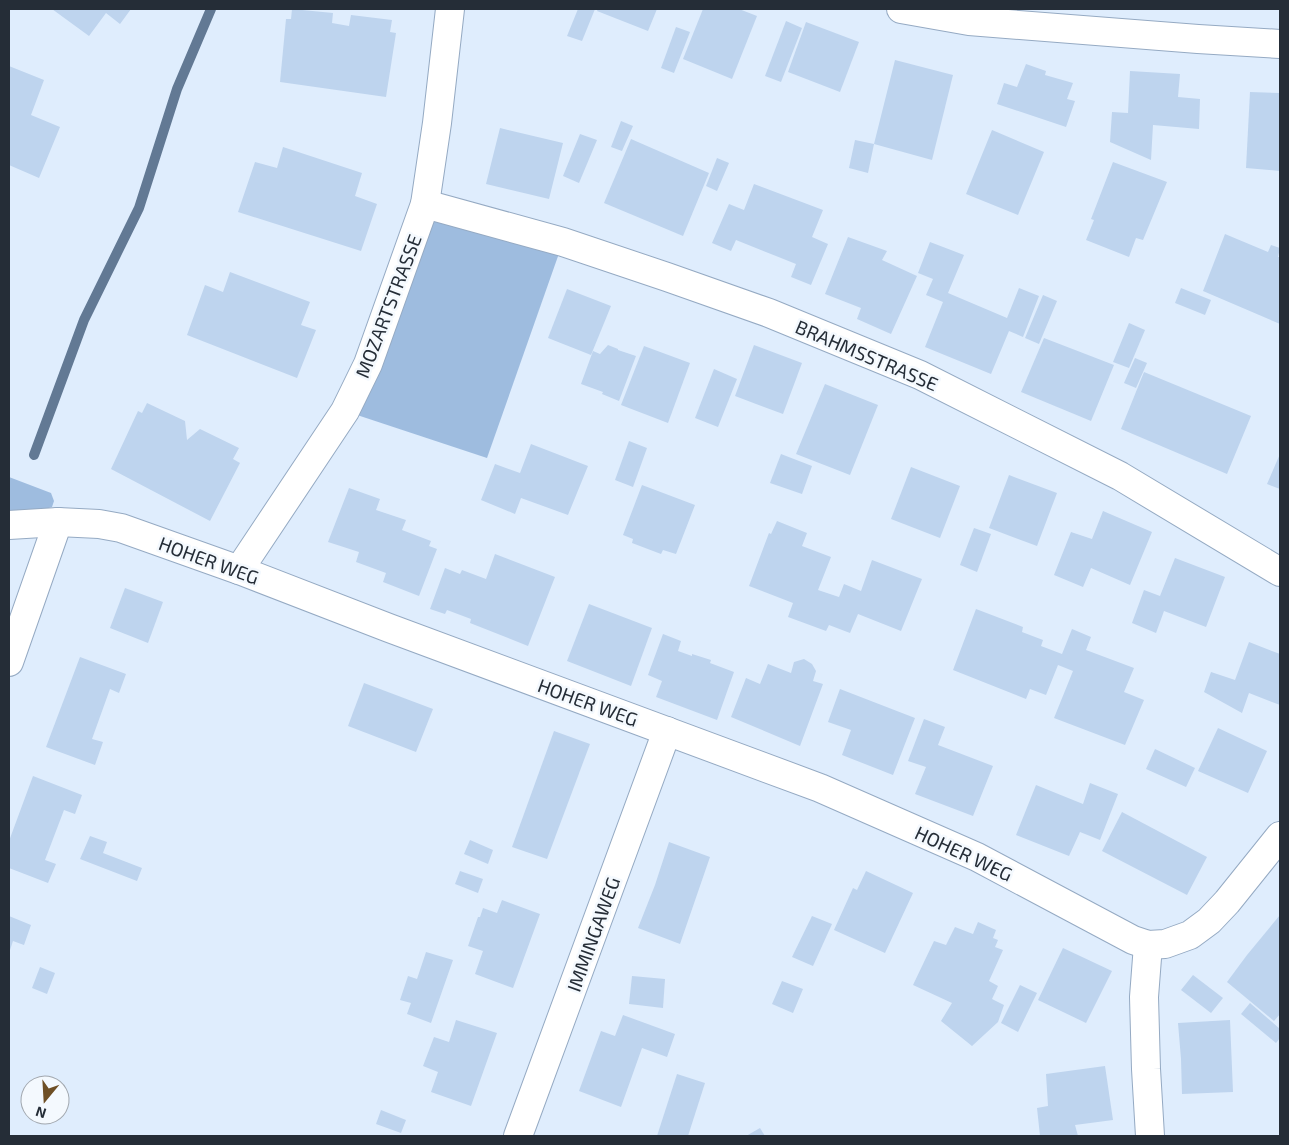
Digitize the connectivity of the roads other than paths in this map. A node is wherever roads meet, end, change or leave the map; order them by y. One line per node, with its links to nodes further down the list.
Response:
1 (450, 9): 4 (street, MOZARTSTRASSE)
2 (901, 9): 3 (street)
3 (1280, 44)
4 (425, 204): 7 (street, MOZARTSTRASSE); 8 (street, BRAHMSSTRASSE)
5 (58, 522): 6 (street, HOHER WEG); 7 (street, HOHER WEG); 9 (street)
6 (9, 525)
7 (239, 570): 10 (street, HOHER WEG)
8 (1280, 572)
9 (9, 662)
10 (667, 731): 12 (street, HOHER WEG); 13 (street, IMMINGAWEG)
11 (1280, 836): 12 (street)
12 (1148, 945): 14 (street)
13 (518, 1136)
14 (1150, 1136)

